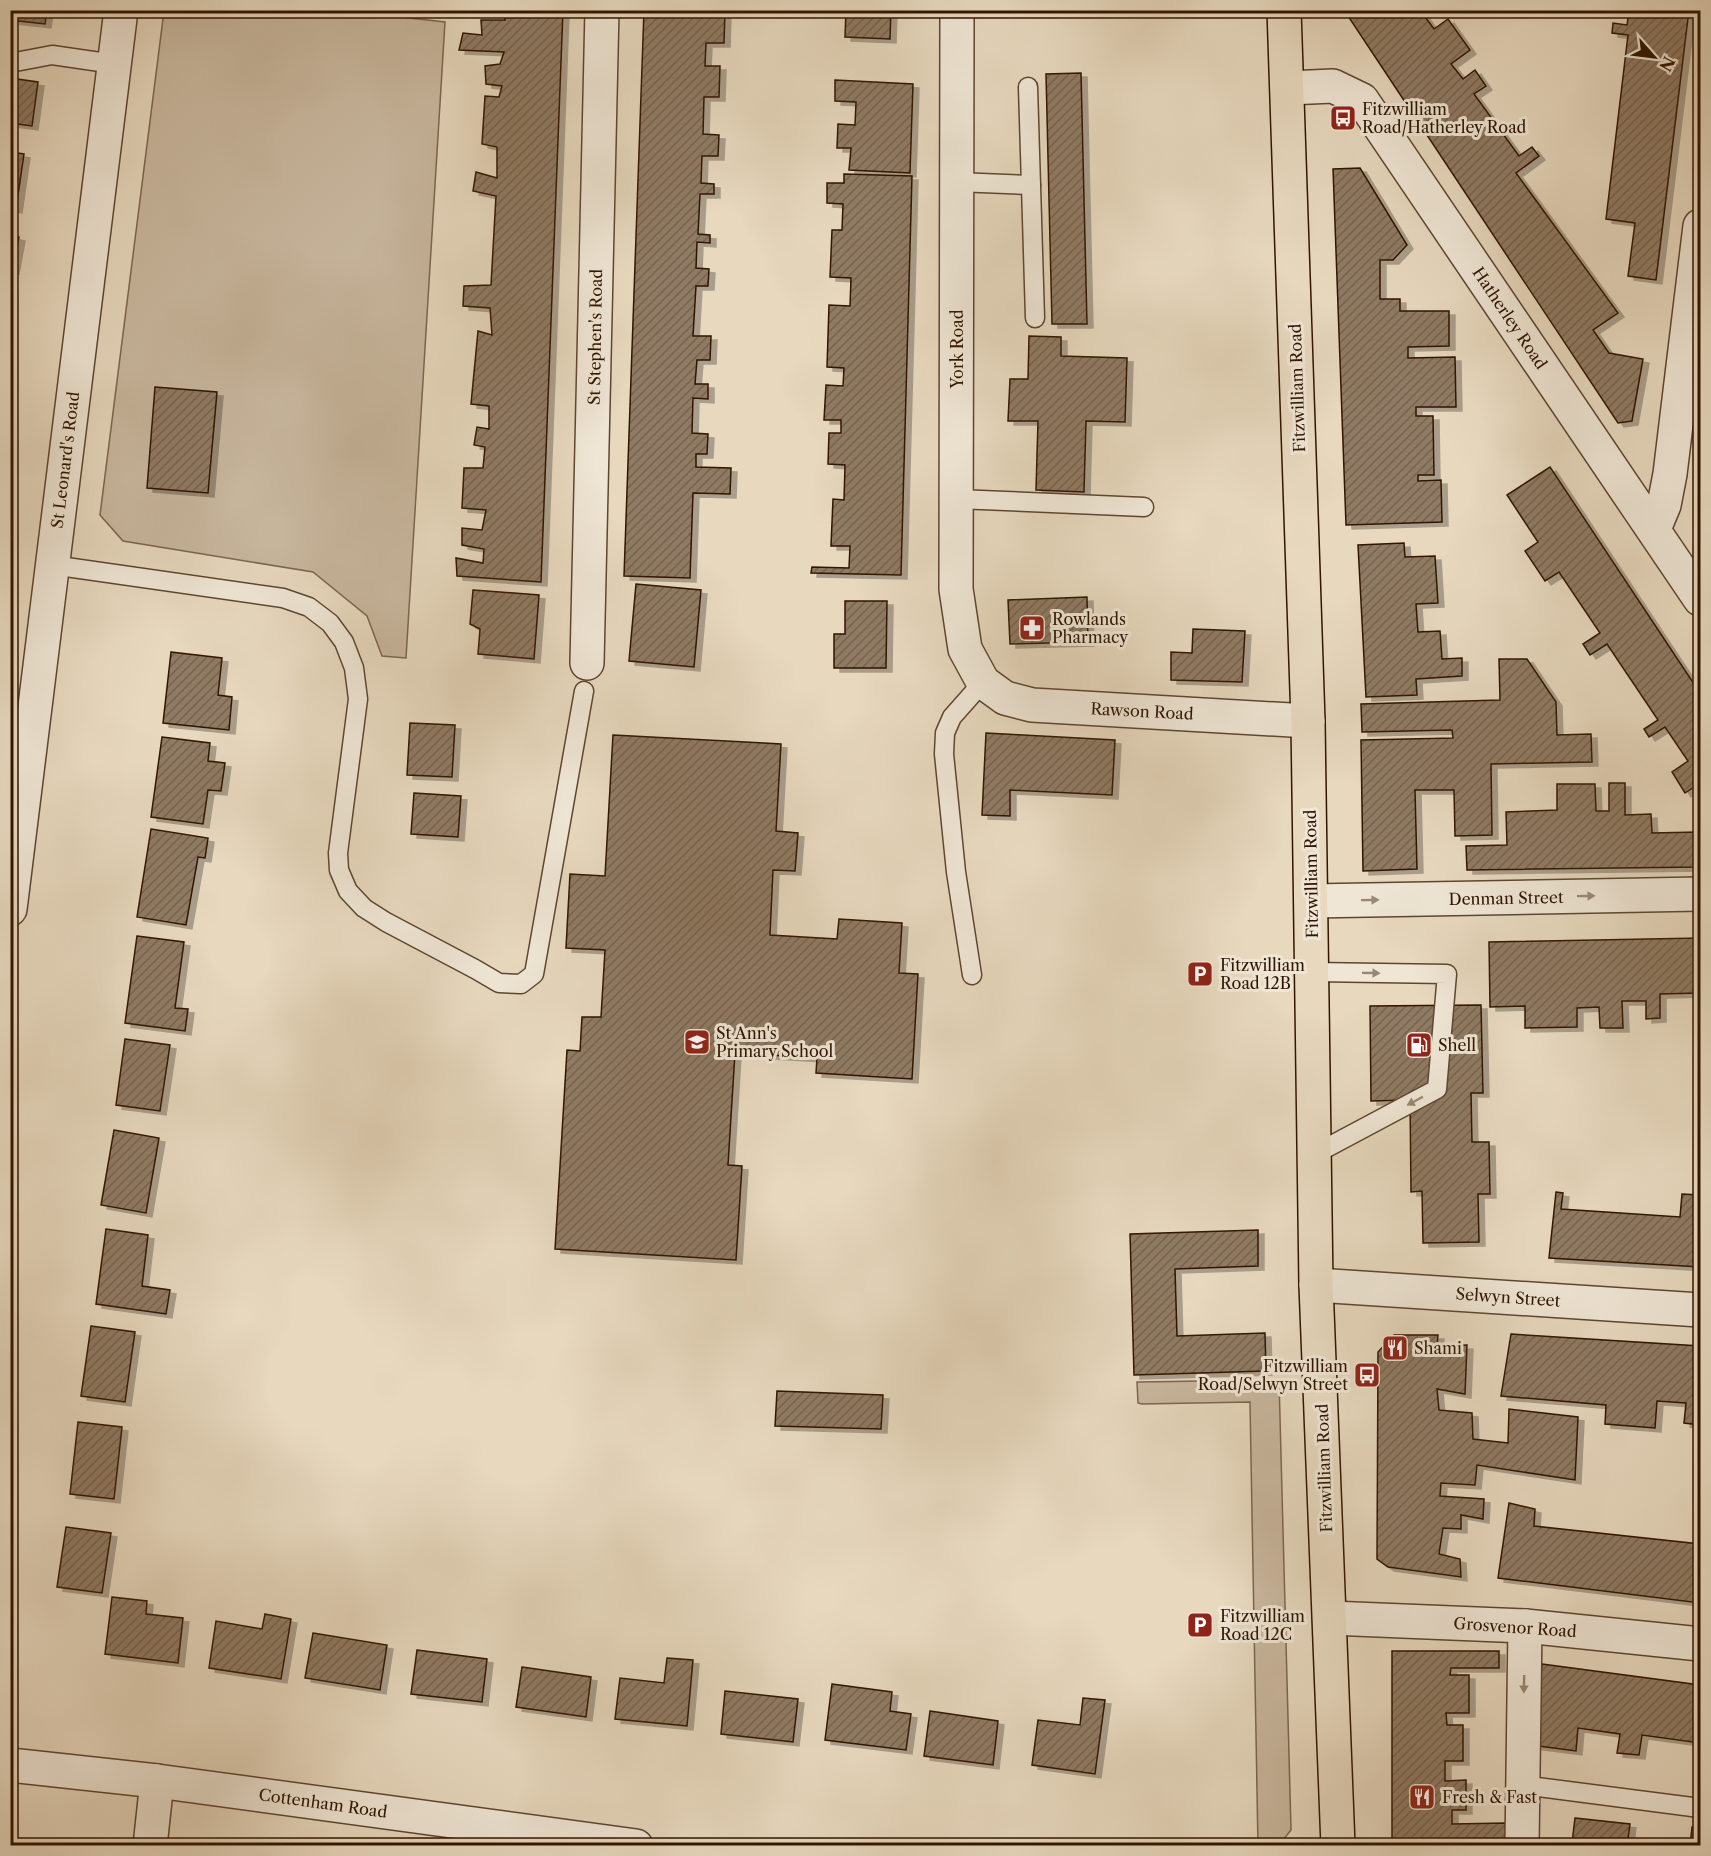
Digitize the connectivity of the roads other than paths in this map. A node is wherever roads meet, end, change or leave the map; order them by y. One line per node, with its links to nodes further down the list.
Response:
1 (121, 10): 6 (street, St Leonard's Road)
2 (602, 10): 18 (street, St Stephen's Road)
3 (957, 10): 9 (street, York Road)
4 (1284, 10): 8 (main road, Fitzwilliam Road)
5 (10, 63): 6 (lane)
6 (114, 64): 16 (street, St Leonard's Road)
7 (1028, 87): 10 (lane)
8 (1288, 88): 15 (street, Hatherley Road); 20 (main road, Fitzwilliam Road)
9 (957, 182): 10 (lane); 13 (street, York Road)
10 (1031, 185): 12 (lane)
11 (1701, 226): 15 (street)
12 (1035, 318)
13 (957, 499): 14 (lane); 19 (street, York Road)
14 (1144, 507)
15 (1654, 529): 17 (street, Hatherley Road)
16 (52, 565): 18 (lane); 23 (street, St Leonard's Road)
17 (1701, 599)
18 (585, 677)
19 (982, 682): 20 (street, Rawson Road); 25 (lane)
20 (1308, 721): 22 (main road, Fitzwilliam Road)
21 (1701, 894): 22 (street, Denman Street, one-way to 21)
22 (1311, 901): 24 (main road, Fitzwilliam Road)
23 (10, 909)
24 (1312, 972): 26 (main road, Fitzwilliam Road); 26 (lane, one-way to 26)
25 (972, 975)
26 (1315, 1154): 27 (main road, Fitzwilliam Road)
27 (1316, 1285): 28 (street, Selwyn Street); 29 (main road, Fitzwilliam Road)
28 (1701, 1310)
29 (1330, 1618): 30 (street, Grosvenor Road); 38 (main road, Fitzwilliam Road)
30 (1525, 1626): 31 (street, Grosvenor Road); 34 (street, one-way to 34)
31 (1701, 1644)
32 (10, 1765): 33 (street, Cottenham Road)
33 (157, 1781): 36 (street); 37 (street, Cottenham Road)
34 (1522, 1785): 35 (lane); 39 (street)
35 (1701, 1808)
36 (150, 1845)
37 (636, 1845)
38 (1338, 1845)
39 (1522, 1845)

